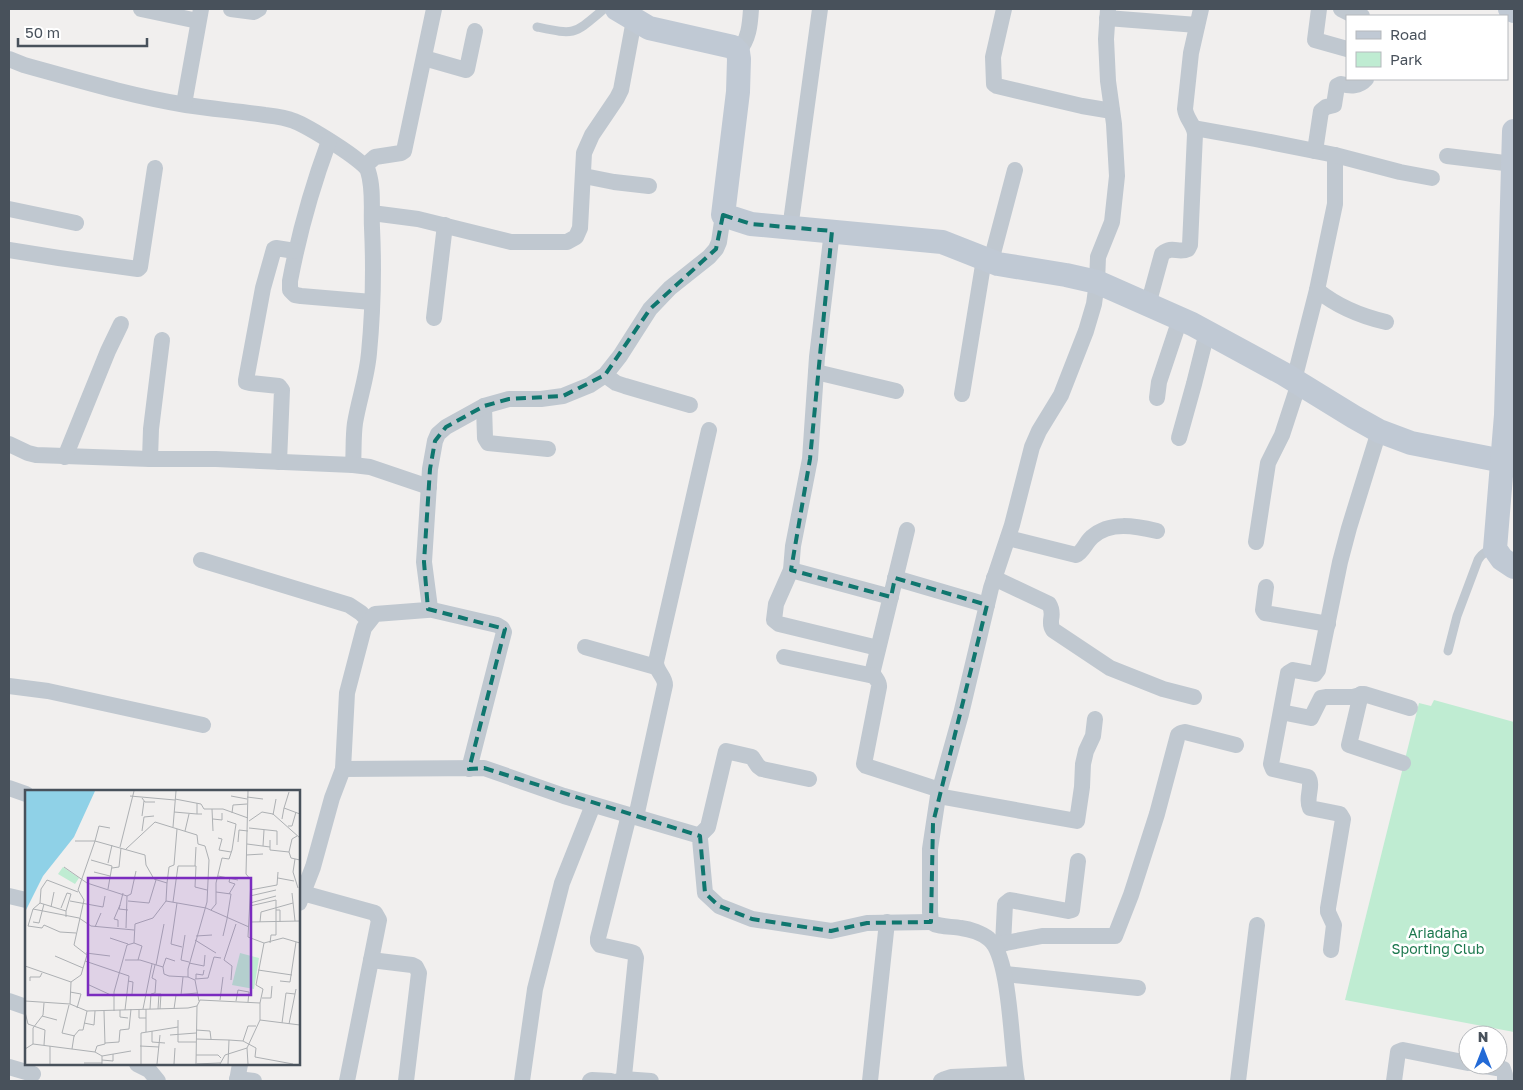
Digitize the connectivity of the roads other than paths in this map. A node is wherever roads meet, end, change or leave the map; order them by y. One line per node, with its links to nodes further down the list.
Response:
1 (141, 9): 16 (street)
2 (231, 9): 3 (street)
3 (259, 9)
4 (434, 9): 23 (street)
5 (604, 9): 19 (lane)
6 (751, 9): 22 (street)
7 (820, 9): 46 (street)
8 (1004, 9): 27 (street)
9 (1201, 9): 18 (street)
10 (1319, 9): 21 (street)
11 (1341, 9): 17 (street)
12 (1510, 9): 13 (street)
13 (1514, 11)
14 (626, 14): 22 (street); 38 (street)
15 (1108, 14): 18 (street); 27 (street)
16 (199, 15): 26 (street)
17 (1353, 15)
18 (1197, 25): 28 (street)
19 (537, 26)
20 (475, 31): 23 (street)
21 (1346, 49)
22 (738, 52): 43 (street)
23 (424, 58): 34 (street)
24 (9, 59): 26 (street)
25 (1365, 80): 31 (street)
26 (184, 104): 30 (street)
27 (1112, 112): 53 (street)
28 (1194, 128): 31 (street); 56 (street)
29 (1514, 132): 35 (street)
30 (329, 141): 34 (street); 50 (street)
31 (1315, 151): 32 (street)
32 (1335, 156): 39 (street); 54 (street)
33 (1447, 156): 35 (street)
34 (366, 166): 42 (street)
35 (1513, 167): 48 (street)
36 (155, 168): 49 (street)
37 (1016, 170): 51 (street)
38 (584, 176): 40 (street); 45 (street)
39 (1432, 178)
40 (649, 186)
41 (9, 209): 44 (street)
42 (372, 213): 45 (street); 55 (street)
43 (723, 215): 46 (street); 64 (street)
44 (76, 223)
45 (445, 225): 57 (street)
46 (790, 229): 47 (street)
47 (832, 231): 51 (street); 63 (street)
48 (1513, 231): 52 (street)
49 (9, 250)
50 (295, 251): 55 (street); 80 (street)
51 (988, 260): 53 (street); 67 (street)
52 (1512, 267): 71 (street)
53 (1097, 282): 56 (street); 86 (street)
54 (1317, 290): 59 (street); 65 (street)
55 (372, 302): 81 (street)
56 (1148, 305): 58 (street)
57 (434, 318)
58 (1180, 318): 61 (street); 68 (street)
59 (1386, 322)
60 (121, 324): 77 (street)
61 (1207, 332): 65 (street); 74 (street)
62 (162, 340): 78 (street)
63 (816, 372): 66 (street); 91 (street)
64 (605, 375): 69 (street); 70 (street)
65 (1297, 381): 73 (street); 87 (street)
66 (896, 391)
67 (962, 394)
68 (1157, 398)
69 (690, 405)
70 (484, 406): 76 (street); 82 (street)
71 (1510, 415): 79 (street)
72 (709, 430): 104 (street)
73 (1380, 431): 79 (street); 99 (street)
74 (1179, 438)
75 (9, 444): 77 (street)
76 (548, 449)
77 (65, 456): 78 (street)
78 (150, 459): 80 (street)
79 (1503, 461): 83 (street)
80 (279, 462): 81 (street)
81 (353, 465): 82 (street)
82 (429, 487): 97 (street)
83 (1507, 495): 88 (street)
84 (907, 530): 92 (street)
85 (1157, 531): 86 (street)
86 (1008, 538): 93 (street)
87 (1256, 542)
88 (1496, 549): 90 (street); 102 (lane)
89 (201, 560): 98 (street)
90 (1514, 566)
91 (791, 570): 95 (street); 101 (street)
92 (895, 578): 95 (street); 96 (street)
93 (994, 578): 96 (street); 108 (street)
94 (1266, 587): 99 (street)
95 (890, 597): 101 (street)
96 (987, 605): 119 (street)
97 (428, 609): 98 (street); 116 (street)
98 (369, 621): 115 (street)
99 (1328, 624): 110 (street)
100 (585, 647): 104 (street)
101 (878, 648): 105 (street)
102 (1448, 650)
103 (784, 657): 105 (street)
104 (656, 667): 122 (street)
105 (874, 676): 119 (street)
106 (9, 686): 112 (street)
107 (1361, 694): 109 (street); 110 (street); 114 (street)
108 (1194, 697)
109 (1410, 708)
110 (1281, 712): 132 (street)
111 (1094, 719): 119 (street)
112 (203, 725)
113 (1236, 744): 131 (street)
114 (1403, 763)
115 (342, 769): 116 (street); 126 (street)
116 (469, 769): 121 (street)
117 (809, 779): 123 (street)
118 (9, 788): 120 (street)
119 (939, 793): 129 (street)
120 (25, 794)
121 (594, 805): 122 (street); 148 (street)
122 (632, 816): 123 (street); 150 (street)
123 (699, 836): 128 (street)
124 (1078, 861): 131 (street)
125 (9, 896): 127 (street)
126 (300, 896): 133 (street)
127 (25, 900)
128 (887, 922): 129 (street); 152 (street)
129 (931, 922): 131 (street)
130 (1257, 925): 154 (street)
131 (999, 944): 134 (street)
132 (1332, 950)
133 (371, 960): 146 (street); 147 (street)
134 (1005, 974): 135 (street); 143 (street)
135 (1138, 988)
136 (9, 1001): 137 (street)
137 (25, 1007)
138 (1458, 1061): 155 (street)
139 (139, 1065): 144 (street)
140 (9, 1067): 141 (street)
141 (33, 1074)
142 (238, 1075): 145 (street)
143 (1016, 1078): 153 (street)
144 (158, 1081)
145 (254, 1081)
146 (347, 1081)
147 (406, 1081)
148 (522, 1081)
149 (590, 1081): 150 (street)
150 (618, 1081): 151 (street)
151 (651, 1081)
152 (870, 1081)
153 (942, 1081)
154 (1238, 1081)
155 (1394, 1081)

